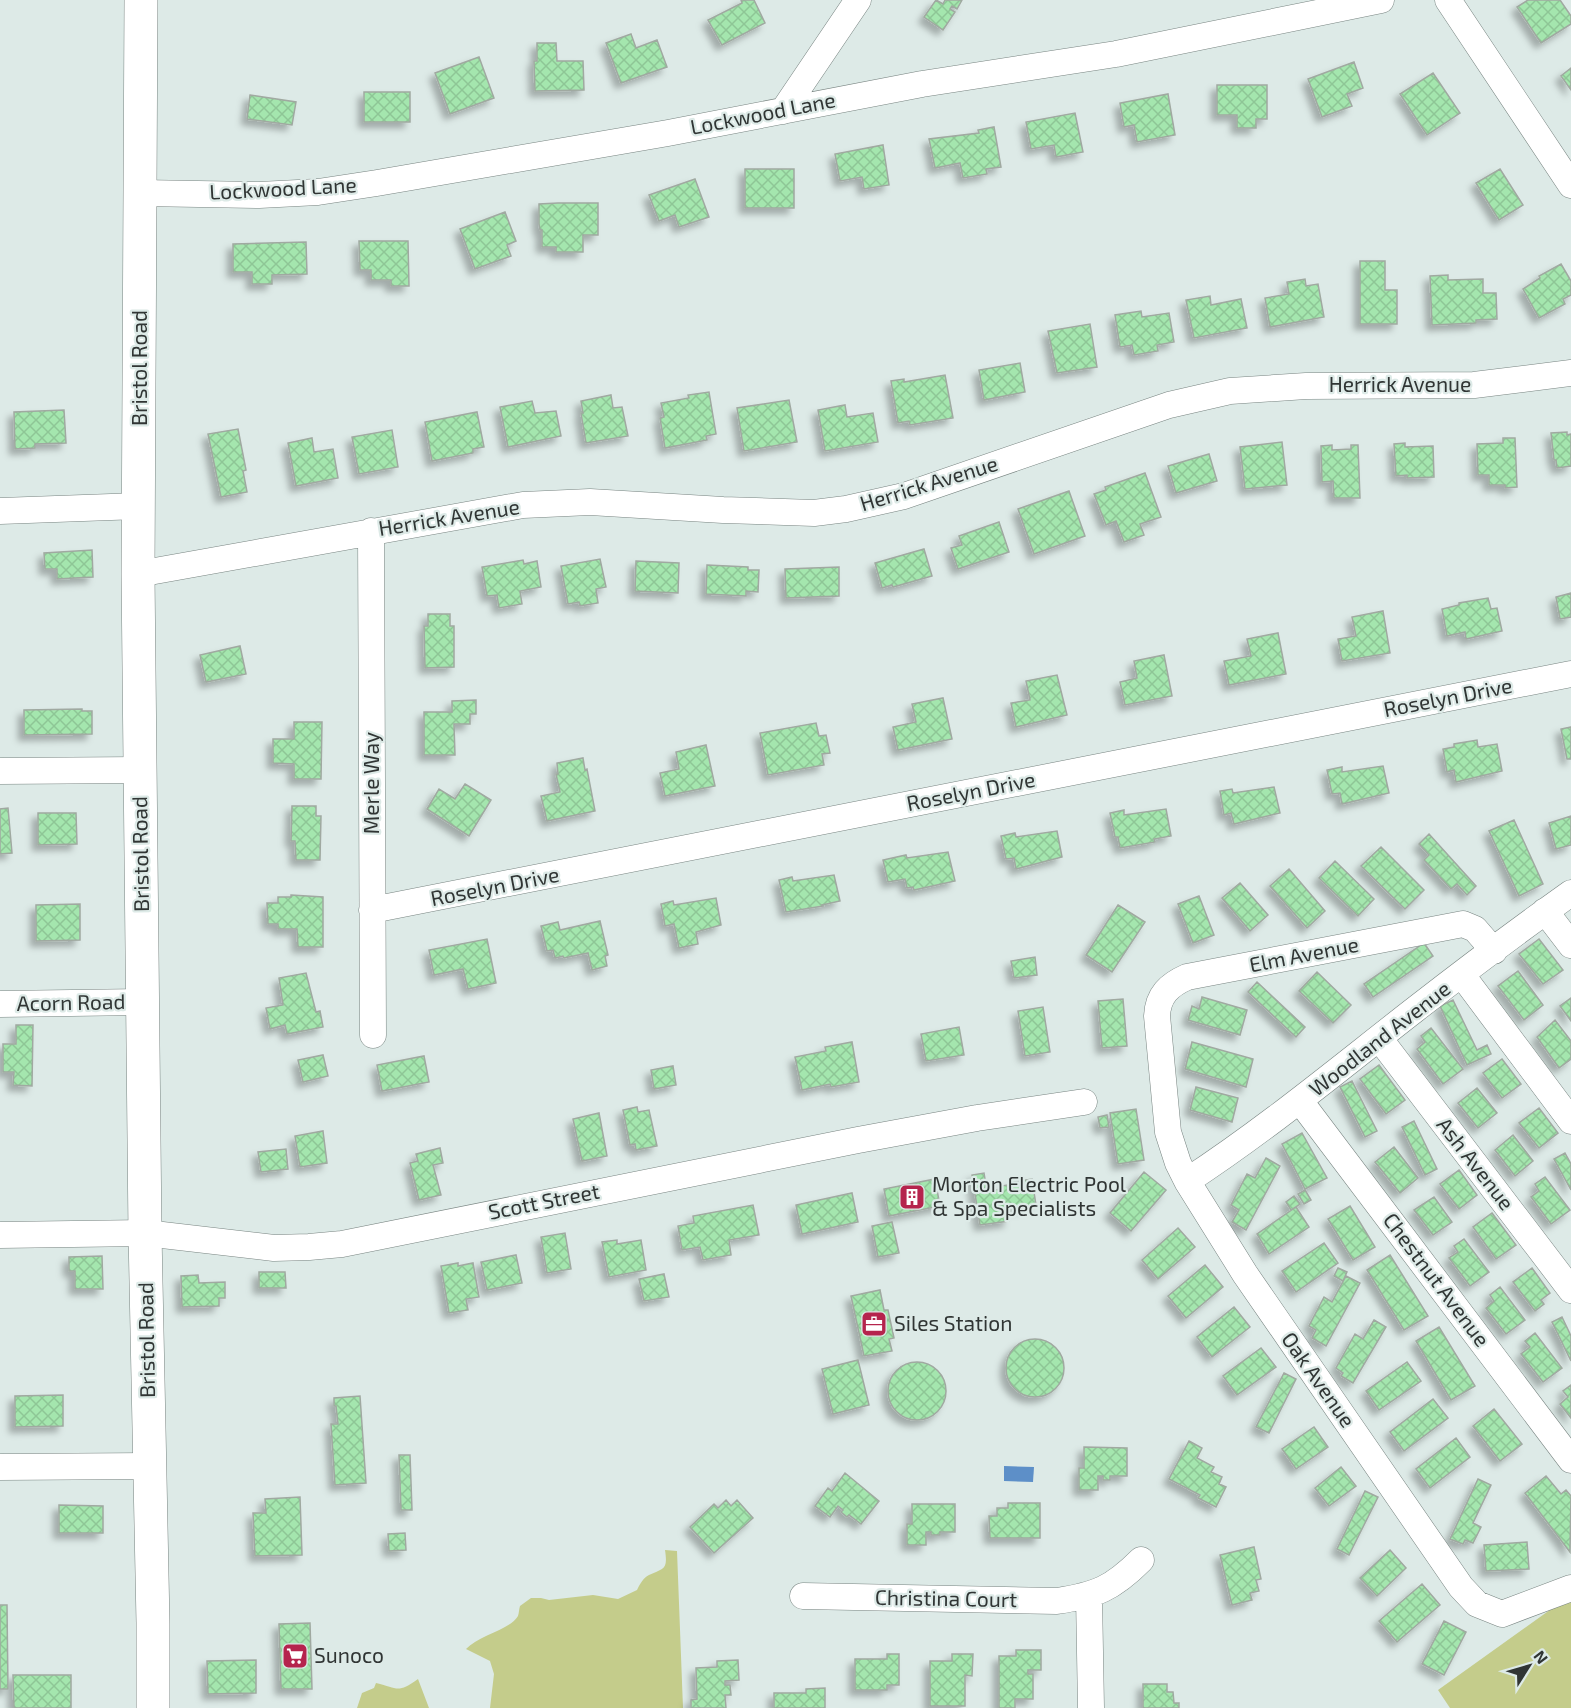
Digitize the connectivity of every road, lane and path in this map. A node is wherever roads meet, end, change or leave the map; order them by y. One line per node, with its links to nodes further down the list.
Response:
1 (141, 0): 7 (main road, Bristol Road)
2 (858, 0): 5 (street)
3 (1381, 0): 5 (street, Lockwood Lane)
4 (1448, 0): 6 (street)
5 (783, 111): 7 (street, Lockwood Lane)
6 (1571, 185)
7 (141, 193): 9 (main road, Bristol Road)
8 (1571, 373): 11 (street, Herrick Avenue)
9 (139, 506): 10 (street); 12 (main road, Bristol Road)
10 (0, 511)
11 (371, 531): 12 (street, Herrick Avenue); 17 (street, Merle Way)
12 (138, 573): 14 (main road, Bristol Road)
13 (1571, 674): 17 (street, Roselyn Drive)
14 (140, 770): 15 (street); 22 (main road, Bristol Road)
15 (0, 771)
16 (1571, 893): 18 (street, Woodland Avenue)
17 (372, 910): 24 (street, Merle Way)
18 (1545, 911): 19 (street); 20 (street, Woodland Avenue)
19 (1571, 945)
20 (1494, 951): 21 (street, Woodland Avenue); 26 (street, Elm Avenue)
21 (1462, 975): 25 (street, Woodland Avenue); 29 (street)
22 (142, 1002): 23 (street, Acorn Road); 31 (main road, Bristol Road)
23 (0, 1004)
24 (373, 1035)
25 (1379, 1038): 27 (street, Woodland Avenue); 33 (street, Ash Avenue)
26 (1159, 1048): 30 (street, Oak Avenue)
27 (1300, 1101): 30 (street, Woodland Avenue); 34 (street, Chestnut Avenue)
28 (1084, 1102): 31 (street, Scott Street)
29 (1571, 1121)
30 (1187, 1181): 38 (street, Oak Avenue)
31 (145, 1233): 32 (street, Scott Street); 35 (main road, Bristol Road)
32 (0, 1235)
33 (1571, 1290)
34 (1571, 1460)
35 (150, 1466): 36 (street); 41 (main road, Bristol Road)
36 (0, 1467)
37 (1141, 1560): 40 (street, Christina Court)
38 (1571, 1588)
39 (803, 1596): 40 (street, Christina Court)
40 (1089, 1596): 42 (street)
41 (153, 1708)
42 (1091, 1708)

